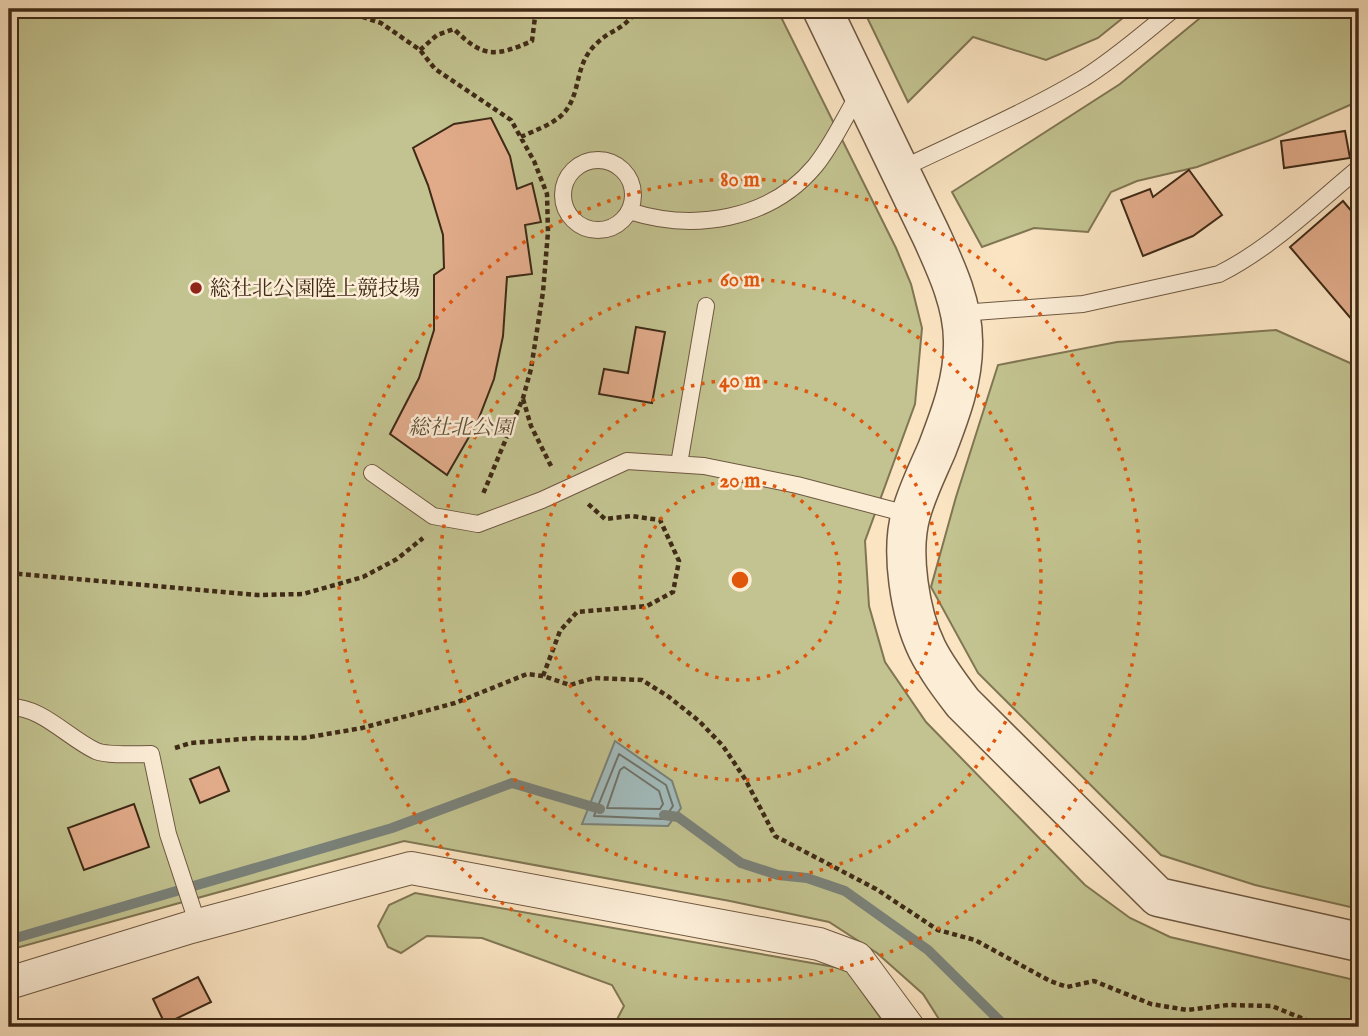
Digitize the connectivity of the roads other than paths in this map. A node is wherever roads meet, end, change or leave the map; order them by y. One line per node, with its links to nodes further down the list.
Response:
1 (822, 9): 3 (street)
2 (1174, 9): 5 (lane)
3 (861, 90): 5 (street); 6 (lane)
4 (1359, 168): 8 (lane)
5 (899, 170): 8 (street)
6 (629, 211): 6 (lane)
7 (706, 306): 9 (lane)
8 (961, 313): 11 (street)
9 (679, 464): 10 (lane); 11 (lane)
10 (372, 473)
11 (911, 515): 14 (street)
12 (9, 706): 13 (lane)
13 (198, 925): 15 (street); 16 (street)
14 (1359, 942)
15 (9, 982)
16 (908, 1027)

